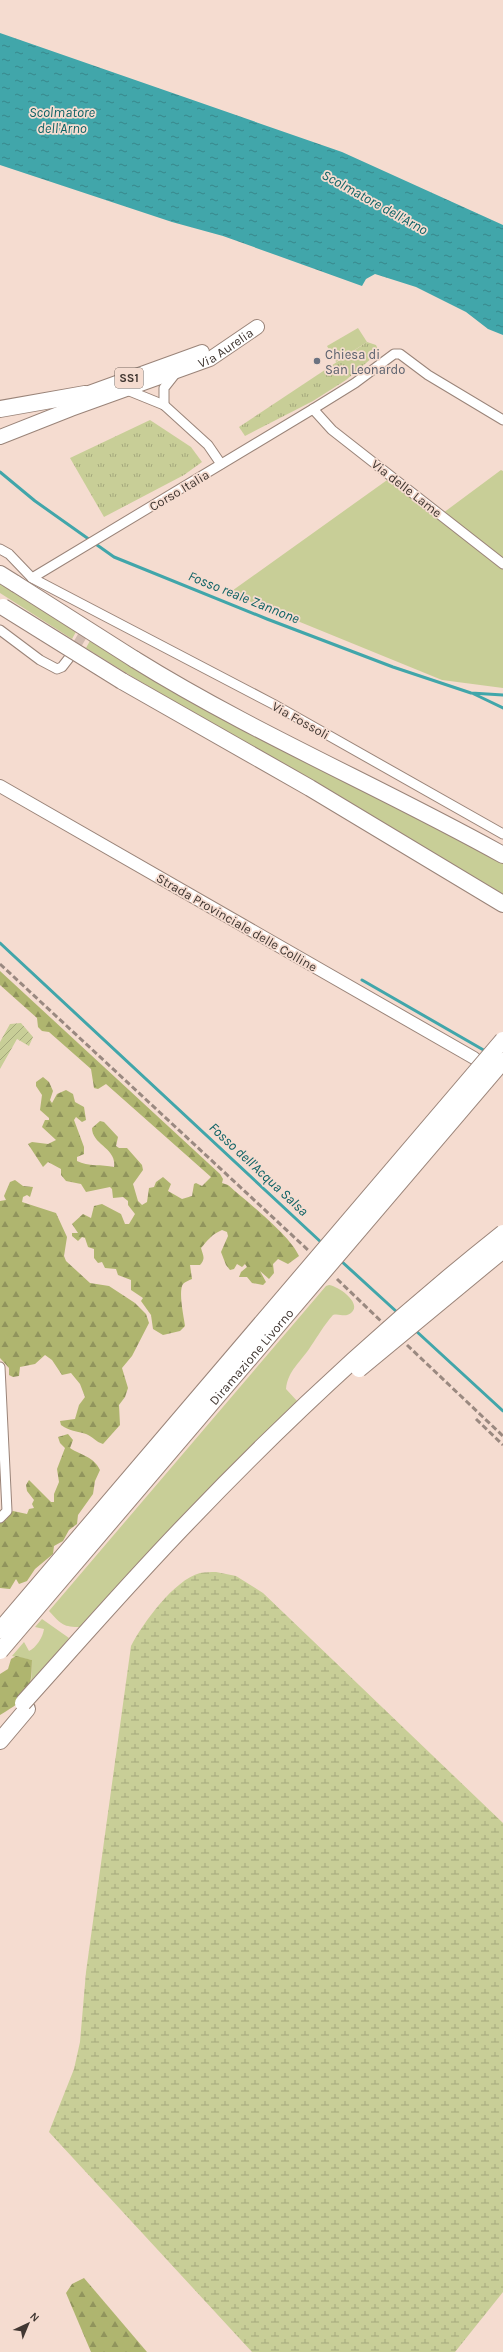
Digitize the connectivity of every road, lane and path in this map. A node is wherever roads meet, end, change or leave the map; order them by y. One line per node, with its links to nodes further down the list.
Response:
1 (178, 371): 2 (main road, Via Aurelia / SS1); 3 (main road, Via Aurelia / SS1); 4 (street)
2 (127, 390): 4 (street); 9 (main road, Via Aurelia / SS1)
3 (85, 394): 5 (highway); 8 (main road, Via Aurelia / SS1)
4 (164, 405): 10 (street)
5 (0, 409)
6 (313, 409): 7 (street, Corso Italia); 10 (street, Corso Italia); 12 (street, Via delle Lame)
7 (503, 420)
8 (0, 429)
9 (0, 438)
10 (221, 464): 14 (street, Corso Italia)
11 (0, 549): 14 (street)
12 (503, 564)
13 (0, 574): 22 (highway, bridge)
14 (32, 578): 16 (street)
15 (1, 606): 23 (highway, bridge)
16 (96, 613): 17 (street); 21 (street, Via Fossoli)
17 (91, 621)
18 (0, 630): 19 (street)
19 (69, 658)
20 (0, 786): 25 (main road, Strada Provinciale delle Colline)
21 (503, 834)
22 (503, 855)
23 (503, 904)
24 (503, 1040): 31 (highway, Diramazione Livorno, bridge)
25 (474, 1058)
26 (503, 1061): 32 (highway, Diramazione Livorno, bridge)
27 (503, 1233): 33 (highway, bridge)
28 (503, 1250): 33 (highway, bridge)
29 (0, 1367): 30 (street)
30 (0, 1518)
31 (0, 1630)
32 (0, 1651)
33 (25, 1706): 34 (highway); 35 (highway)
34 (0, 1730)
35 (0, 1741)

